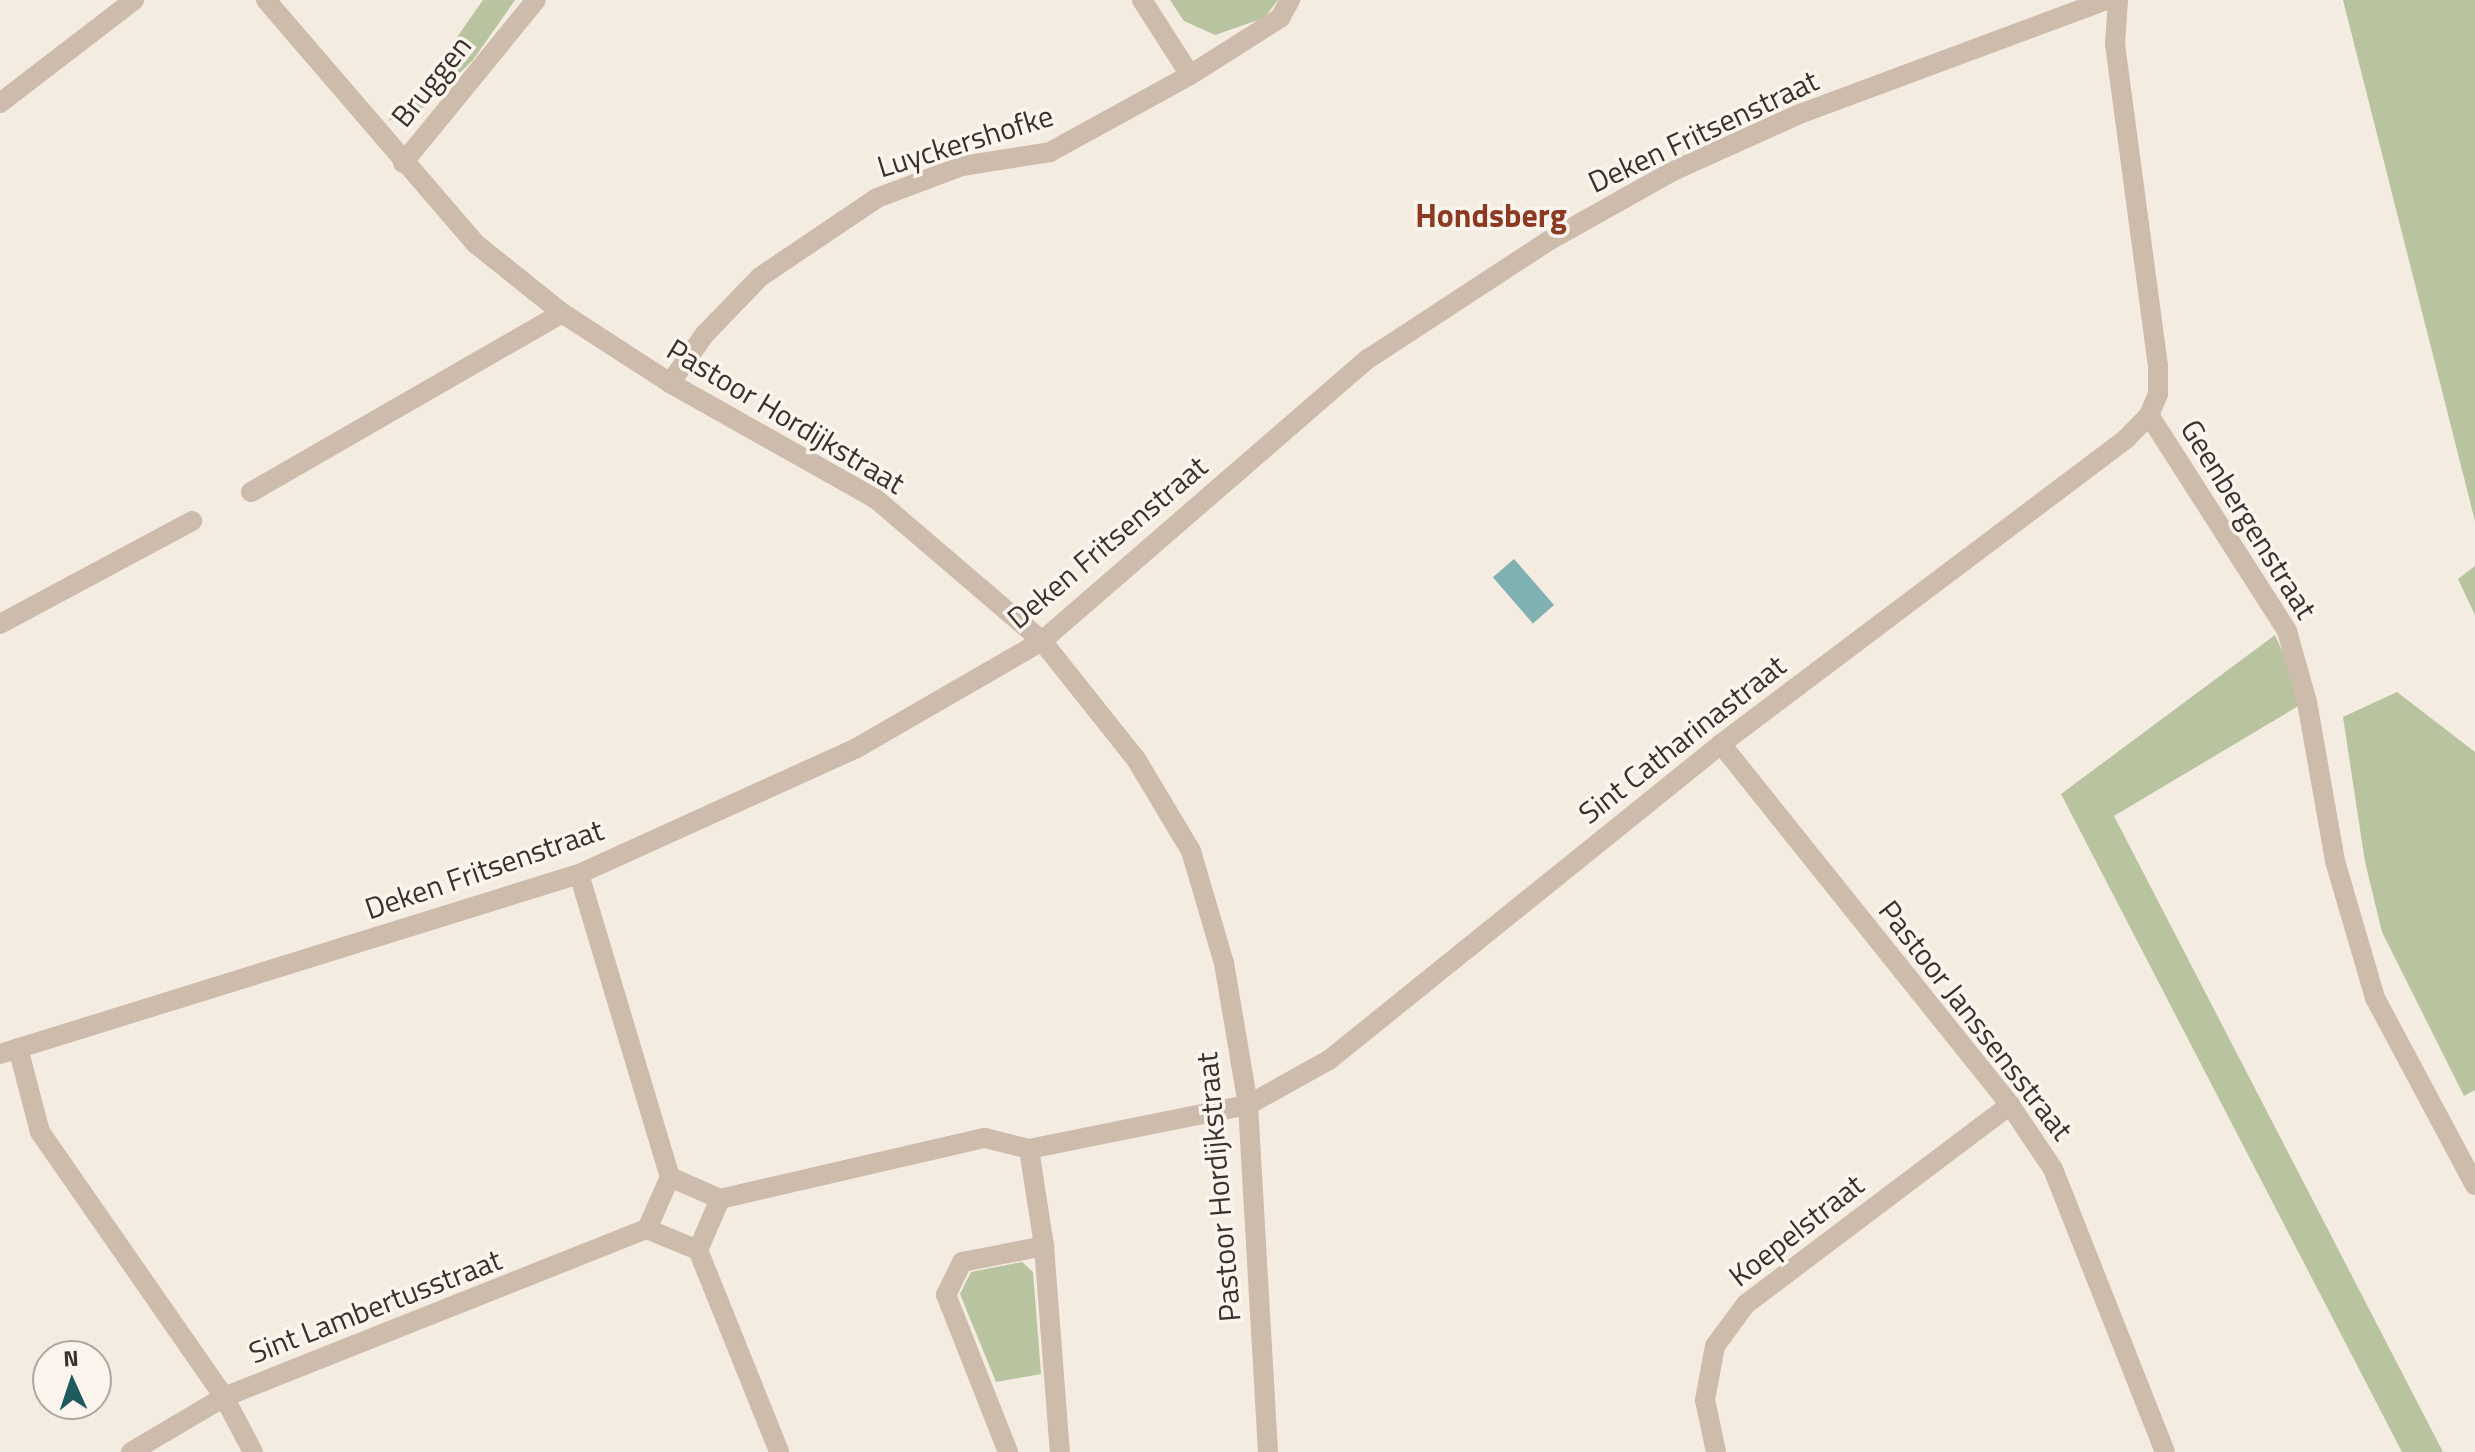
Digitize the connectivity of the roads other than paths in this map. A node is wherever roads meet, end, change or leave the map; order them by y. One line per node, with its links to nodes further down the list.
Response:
1 (134, 0): 9 (street)
2 (266, 0): 10 (street, Pastoor Hordijkstraat)
3 (536, 0): 10 (street, Bruggen)
4 (1142, 0): 8 (street)
5 (1290, 0): 8 (street, Luyckershofke)
6 (2107, 0): 17 (street, Deken Fritsenstraat)
7 (2118, 0): 13 (street, Geenbergenstraat)
8 (1190, 75): 12 (street, Luyckershofke)
9 (0, 103)
10 (403, 163): 11 (street, Pastoor Hordijkstraat)
11 (562, 313): 12 (street, Pastoor Hordijkstraat); 14 (street)
12 (670, 383): 17 (street, Pastoor Hordijkstraat)
13 (2149, 415): 18 (street, Sint Catharinastraat); 25 (street, Geenbergenstraat)
14 (251, 492)
15 (192, 521): 16 (street)
16 (0, 624)
17 (1042, 641): 19 (street, Deken Fritsenstraat); 21 (street, Pastoor Hordijkstraat)
18 (1721, 744): 21 (street, Sint Catharinastraat); 22 (street, Pastoor Janssensstraat)
19 (579, 874): 20 (street, Deken Fritsenstraat); 24 (street)
20 (9, 1051): 30 (street)
21 (1248, 1105): 23 (street); 36 (street, Pastoor Hordijkstraat)
22 (2010, 1105): 37 (street, Koepelstraat); 38 (street, Pastoor Janssensstraat)
23 (1029, 1149): 26 (street); 28 (street)
24 (670, 1177): 26 (street); 27 (street)
25 (2475, 1185)
26 (720, 1199): 29 (street)
27 (647, 1229): 29 (street); 30 (street, Sint Lambertusstraat)
28 (1044, 1246): 34 (street); 35 (street)
29 (698, 1250): 33 (street)
30 (224, 1397): 31 (street, Sint Lambertusstraat); 32 (street)
31 (131, 1452)
32 (253, 1452)
33 (779, 1452)
34 (1008, 1452)
35 (1060, 1452)
36 (1268, 1452)
37 (1716, 1452)
38 (2165, 1452)

